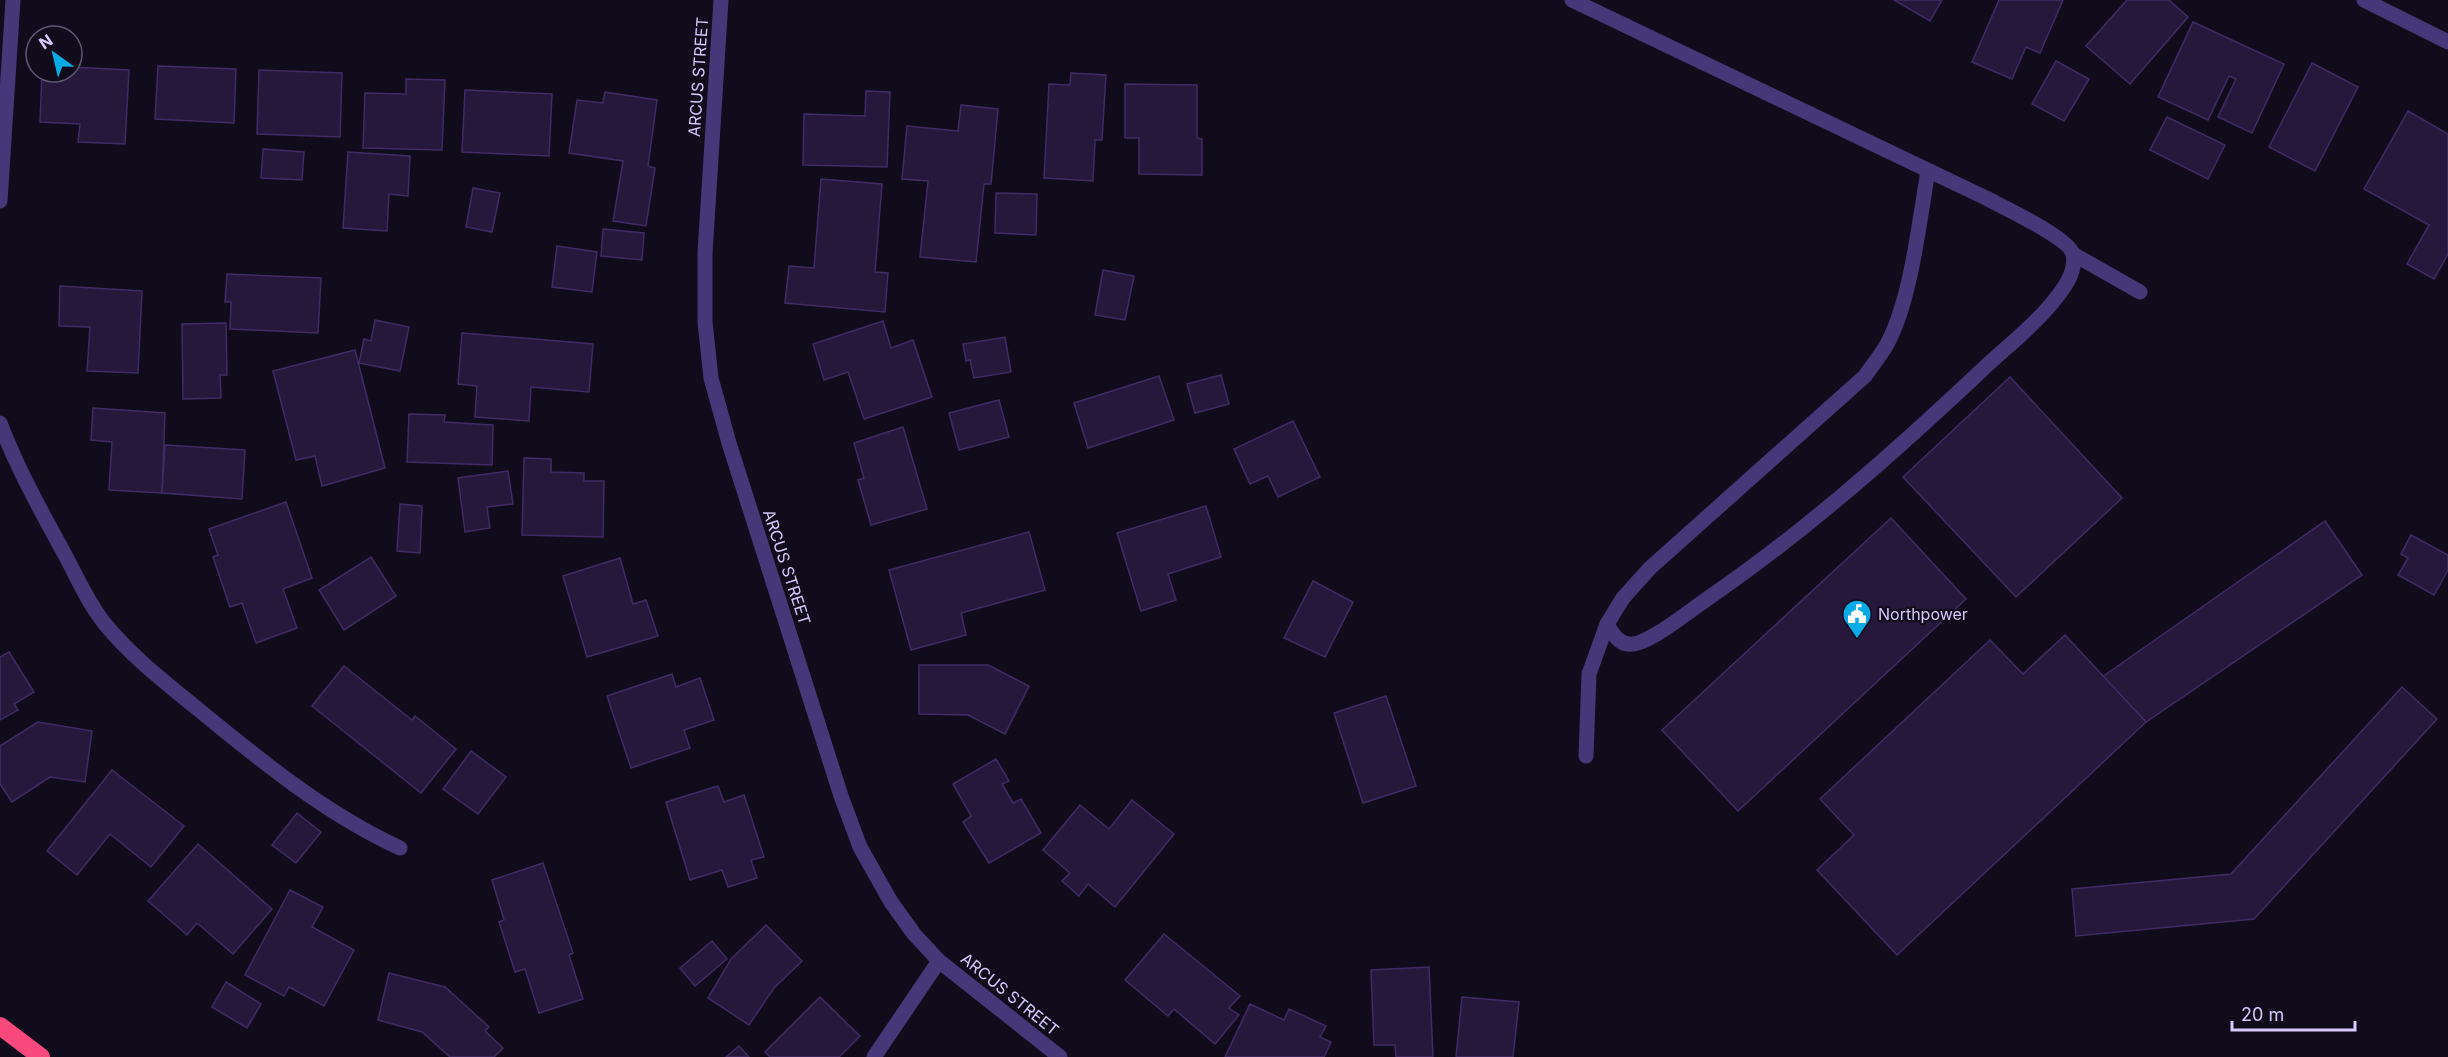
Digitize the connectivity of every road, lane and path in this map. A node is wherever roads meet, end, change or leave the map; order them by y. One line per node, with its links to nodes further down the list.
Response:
1 (14, 0): 7 (street)
2 (721, 0): 14 (street, ARCUS STREET)
3 (1572, 0): 6 (street)
4 (2364, 0): 5 (street)
5 (2448, 42)
6 (1928, 171): 8 (street); 11 (street)
7 (0, 201)
8 (2073, 254): 9 (street); 11 (street)
9 (2140, 292)
10 (0, 423): 13 (street)
11 (1608, 624): 12 (street)
12 (1586, 756)
13 (400, 848)
14 (939, 961): 17 (street); 18 (street, ARCUS STREET)
15 (0, 1026): 16 (highway)
16 (41, 1057)
17 (874, 1057)
18 (1060, 1057)

